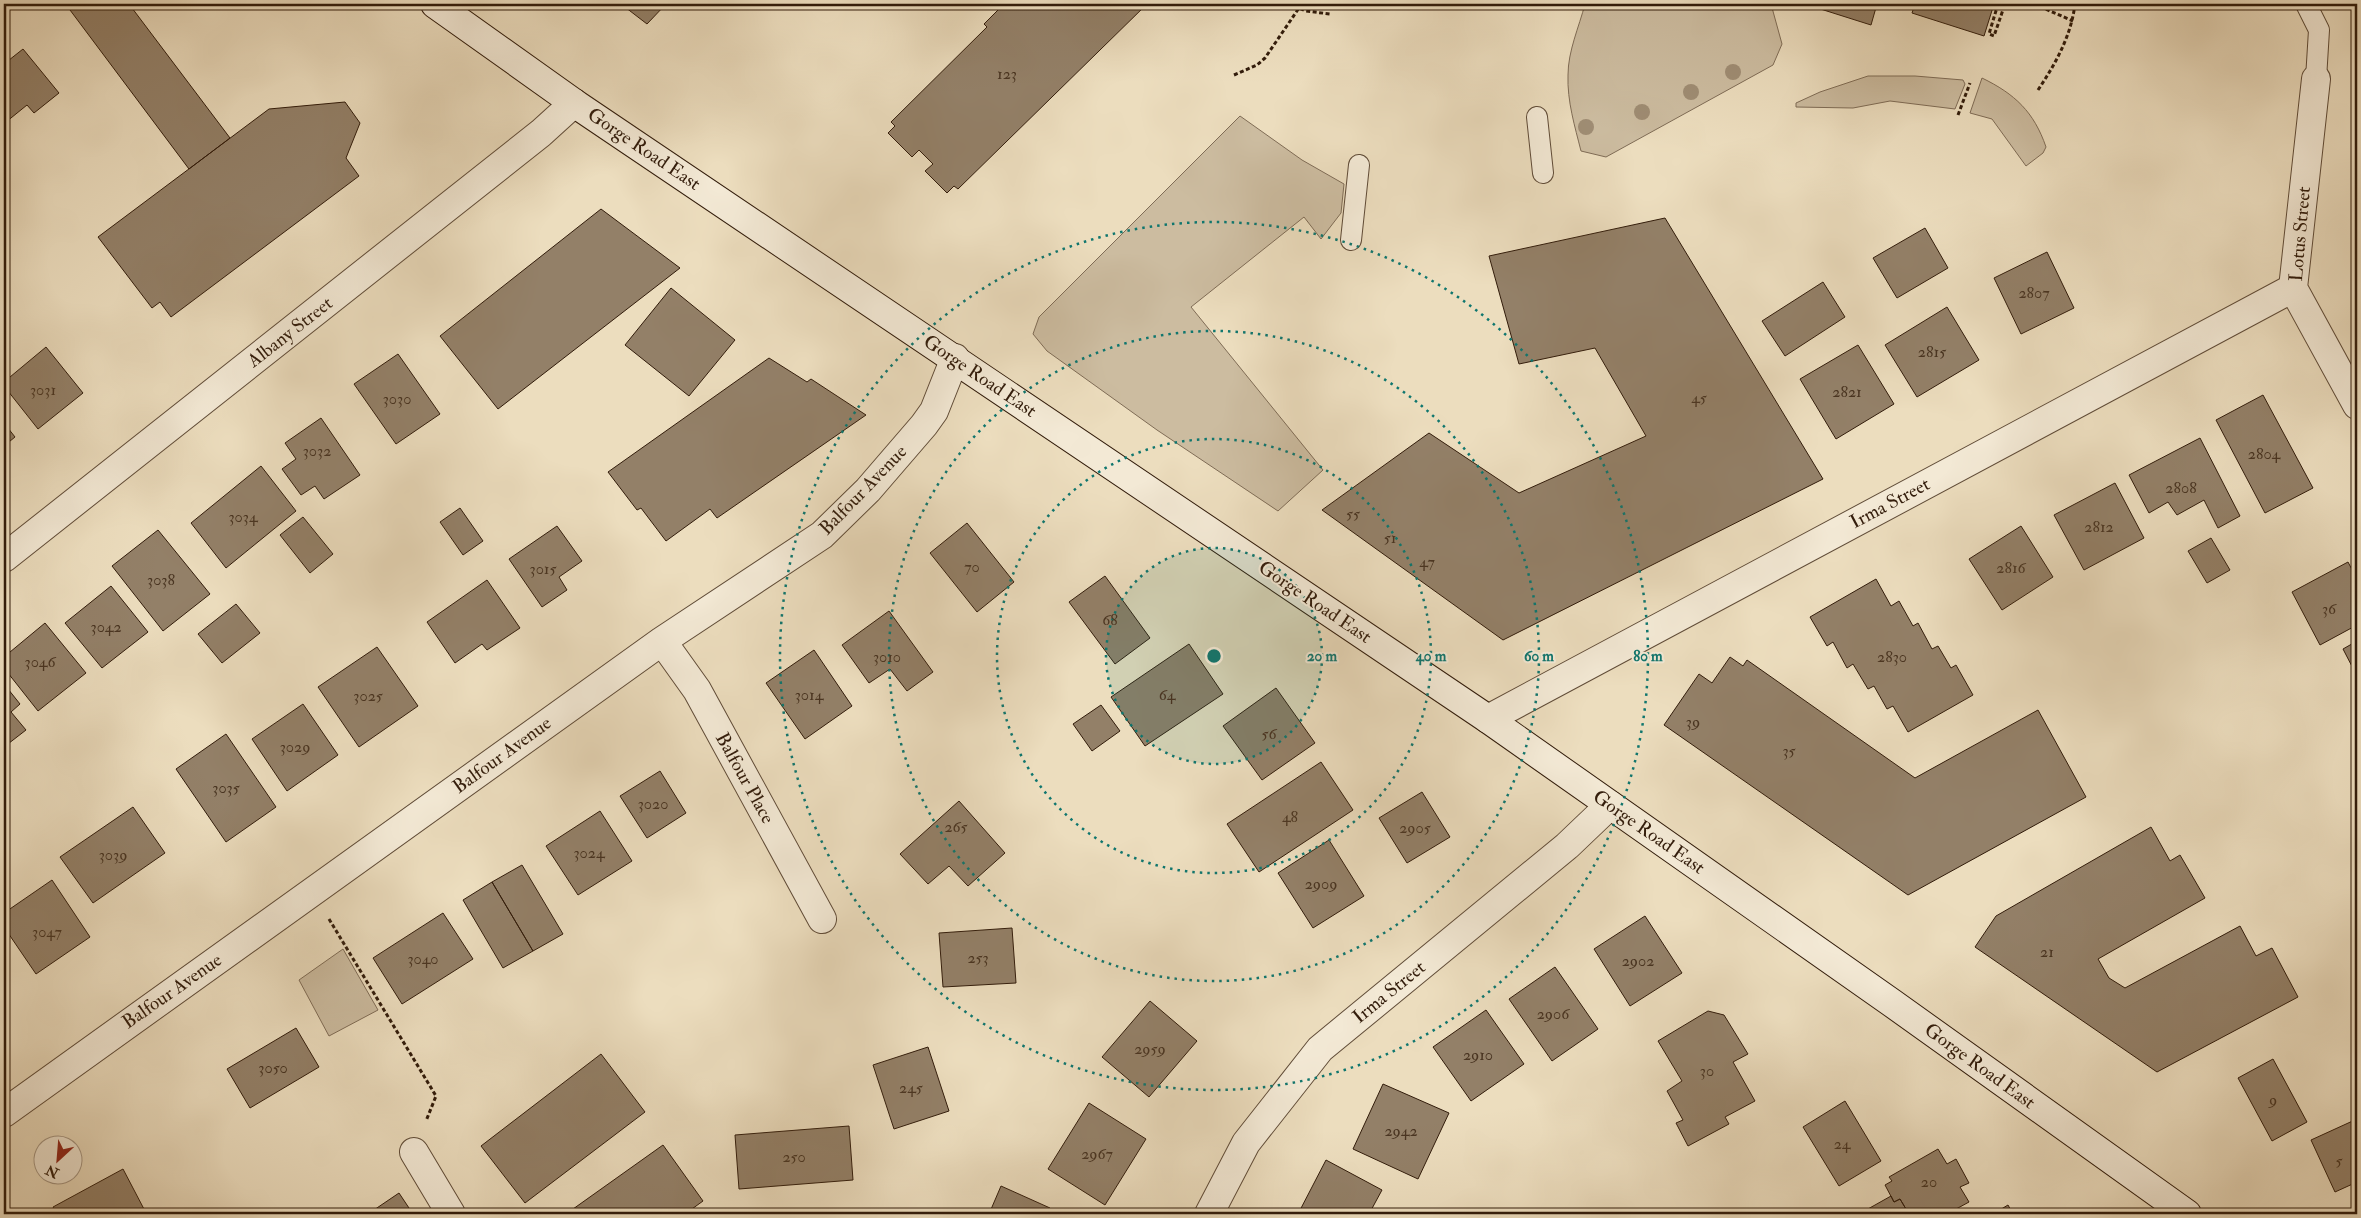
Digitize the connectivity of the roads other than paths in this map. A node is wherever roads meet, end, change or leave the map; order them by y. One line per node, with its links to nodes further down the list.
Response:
1 (435, 4): 4 (street, Gorge Road East)
2 (2306, 4): 3 (lane)
3 (2316, 79): 9 (street, Lotus Street)
4 (574, 103): 10 (street, Gorge Road East); 12 (street, Albany Street)
5 (1537, 117): 7 (lane)
6 (1359, 165): 8 (lane)
7 (1544, 173)
8 (1351, 240)
9 (2293, 288): 11 (street, Lotus Street); 14 (street, Irma Street)
10 (955, 358): 13 (street, Balfour Avenue); 14 (street, Gorge Road East)
11 (2357, 404)
12 (4, 558)
13 (662, 641): 16 (street, Balfour Place); 17 (street, Balfour Avenue)
14 (1488, 719): 15 (street, Gorge Road East)
15 (1610, 805): 20 (street, Irma Street); 21 (street, Gorge Road East)
16 (822, 919)
17 (4, 1113)
18 (414, 1152): 19 (street)
19 (451, 1214)
20 (1209, 1214)
21 (2187, 1214)

